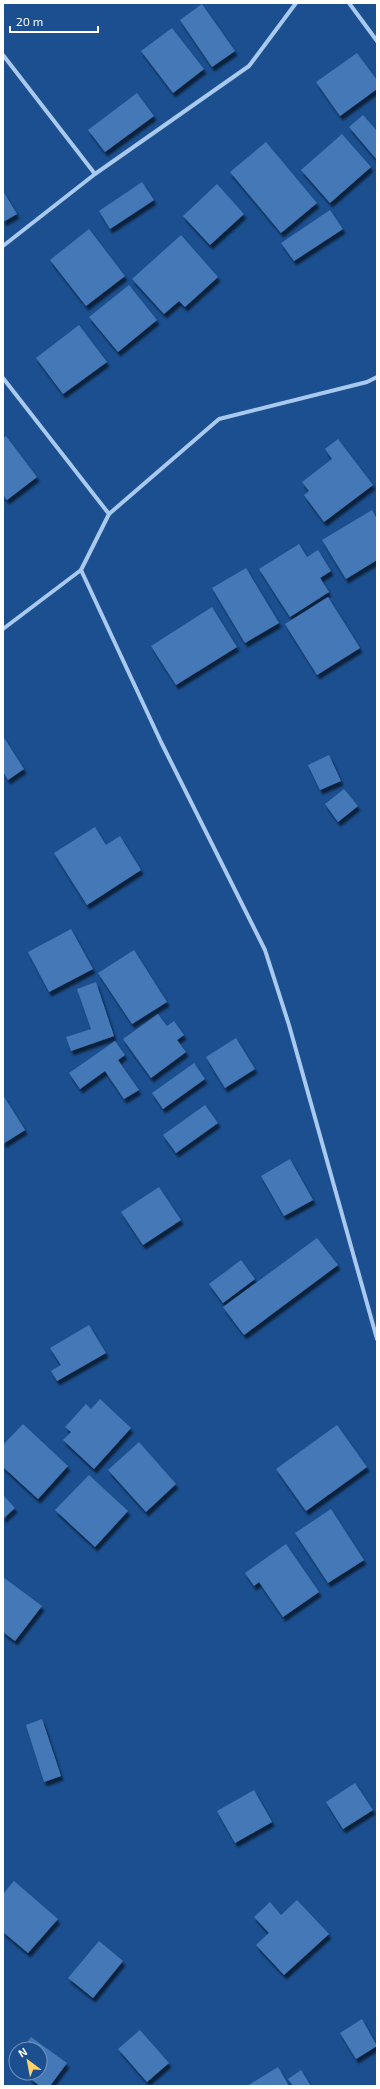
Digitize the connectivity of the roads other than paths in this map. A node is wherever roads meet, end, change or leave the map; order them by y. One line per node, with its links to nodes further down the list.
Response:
1 (296, 3): 5 (street)
2 (349, 3): 3 (street)
3 (377, 41)
4 (3, 55): 5 (street)
5 (95, 174): 6 (street)
6 (3, 246)
7 (377, 377): 9 (street)
8 (3, 378): 9 (street)
9 (109, 514): 10 (street)
10 (81, 570): 11 (street); 12 (street)
11 (3, 629)
12 (377, 1339)

